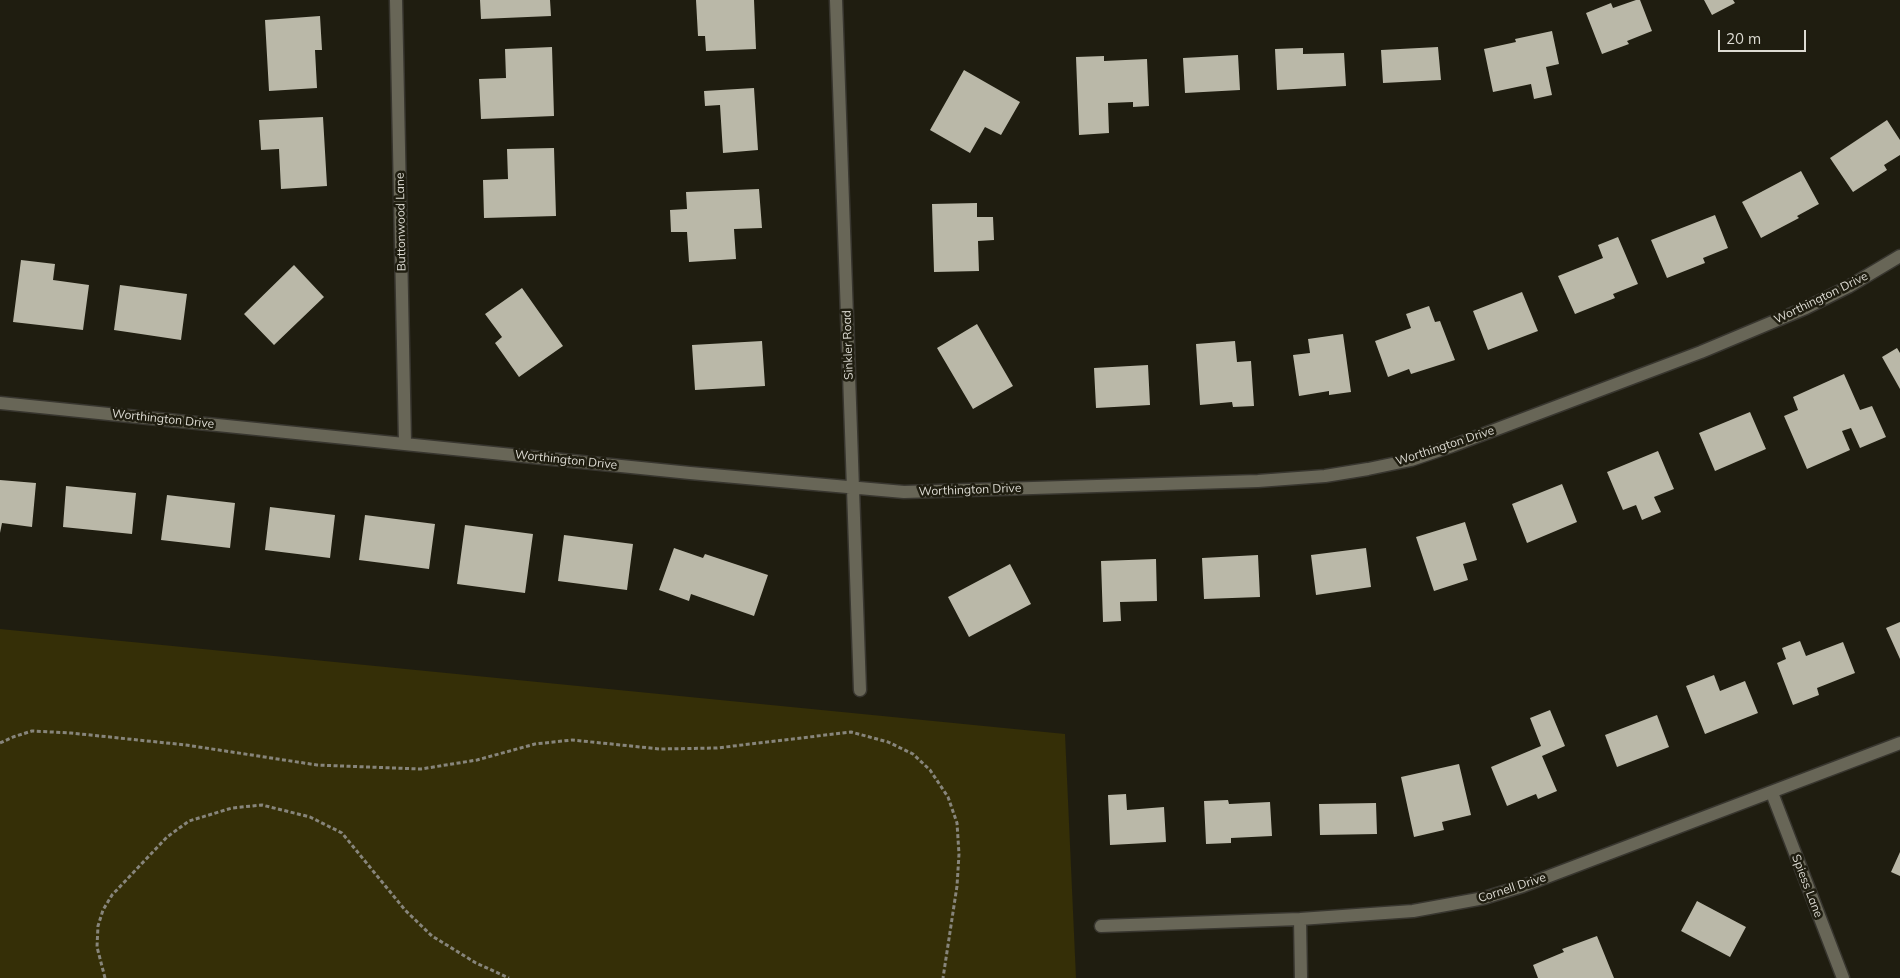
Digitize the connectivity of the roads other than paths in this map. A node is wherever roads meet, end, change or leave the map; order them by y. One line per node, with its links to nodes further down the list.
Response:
1 (396, 0): 5 (street, Buttonwood Lane)
2 (836, 0): 6 (street, Sinkler Road)
3 (1900, 256): 6 (street, Worthington Drive)
4 (0, 403): 5 (street, Worthington Drive)
5 (405, 443): 6 (street, Worthington Drive)
6 (853, 487): 7 (street, Sinkler Road)
7 (860, 690)
8 (1900, 743): 9 (street, Cornell Drive)
9 (1772, 793): 10 (street, Cornell Drive); 13 (street, Spiess Lane)
10 (1300, 919): 11 (street, Cornell Drive); 12 (street)
11 (1101, 926)
12 (1301, 978)
13 (1843, 978)

